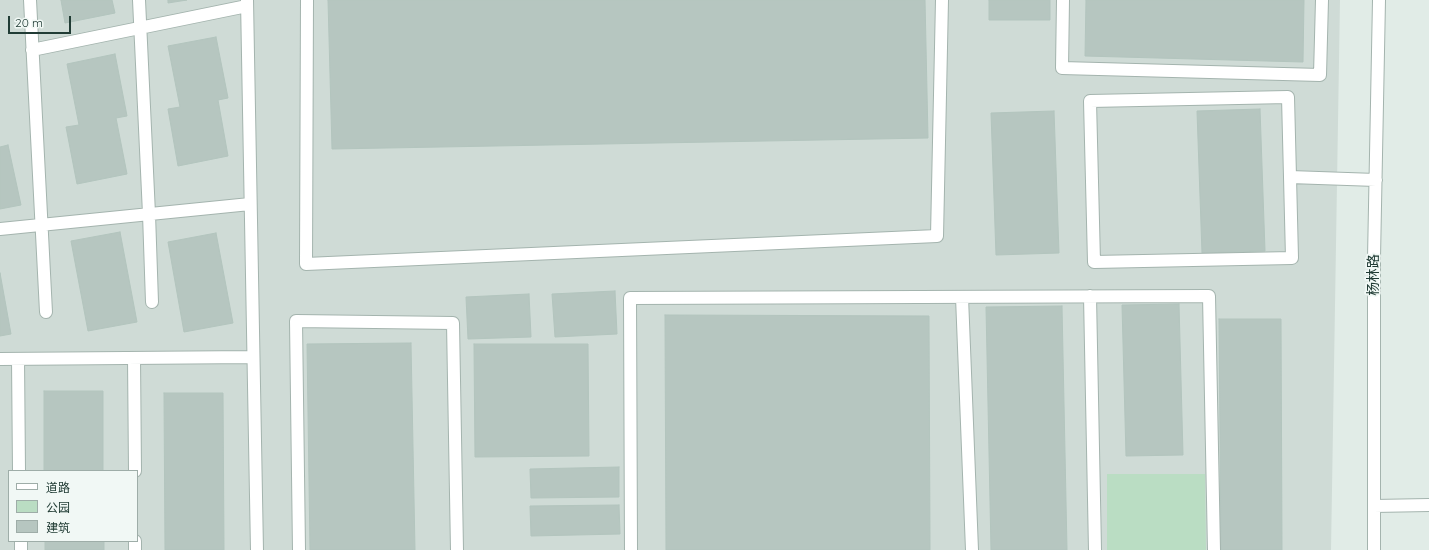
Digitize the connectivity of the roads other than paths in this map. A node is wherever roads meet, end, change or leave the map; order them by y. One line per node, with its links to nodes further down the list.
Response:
1 (30, 0): 10 (street)
2 (139, 0): 9 (street)
3 (307, 0): 4 (street)
4 (942, 0)
5 (1063, 0): 6 (street)
6 (1322, 0)
7 (1379, 0): 12 (street, 杨林路)
8 (247, 3): 9 (street); 13 (street)
9 (140, 28): 10 (street); 14 (street)
10 (32, 50): 15 (street)
11 (1290, 177): 11 (street); 12 (street)
12 (1376, 180): 28 (street, 杨林路)
13 (250, 204): 14 (street); 21 (street)
14 (149, 214): 15 (street); 19 (street)
15 (41, 225): 16 (street); 20 (street)
16 (0, 229)
17 (1090, 296): 18 (street); 34 (street); 35 (street)
18 (962, 297): 32 (street); 33 (street)
19 (152, 302)
20 (46, 312)
21 (253, 357): 22 (street); 29 (street)
22 (134, 358): 23 (street); 26 (street)
23 (18, 359): 24 (street); 25 (street)
24 (0, 360)
25 (19, 470)
26 (135, 470)
27 (1429, 505): 28 (street)
28 (1374, 506): 36 (street, 杨林路)
29 (257, 550)
30 (299, 550): 31 (street)
31 (458, 550)
32 (631, 550)
33 (972, 550)
34 (1095, 550)
35 (1214, 550)
36 (1374, 550)

